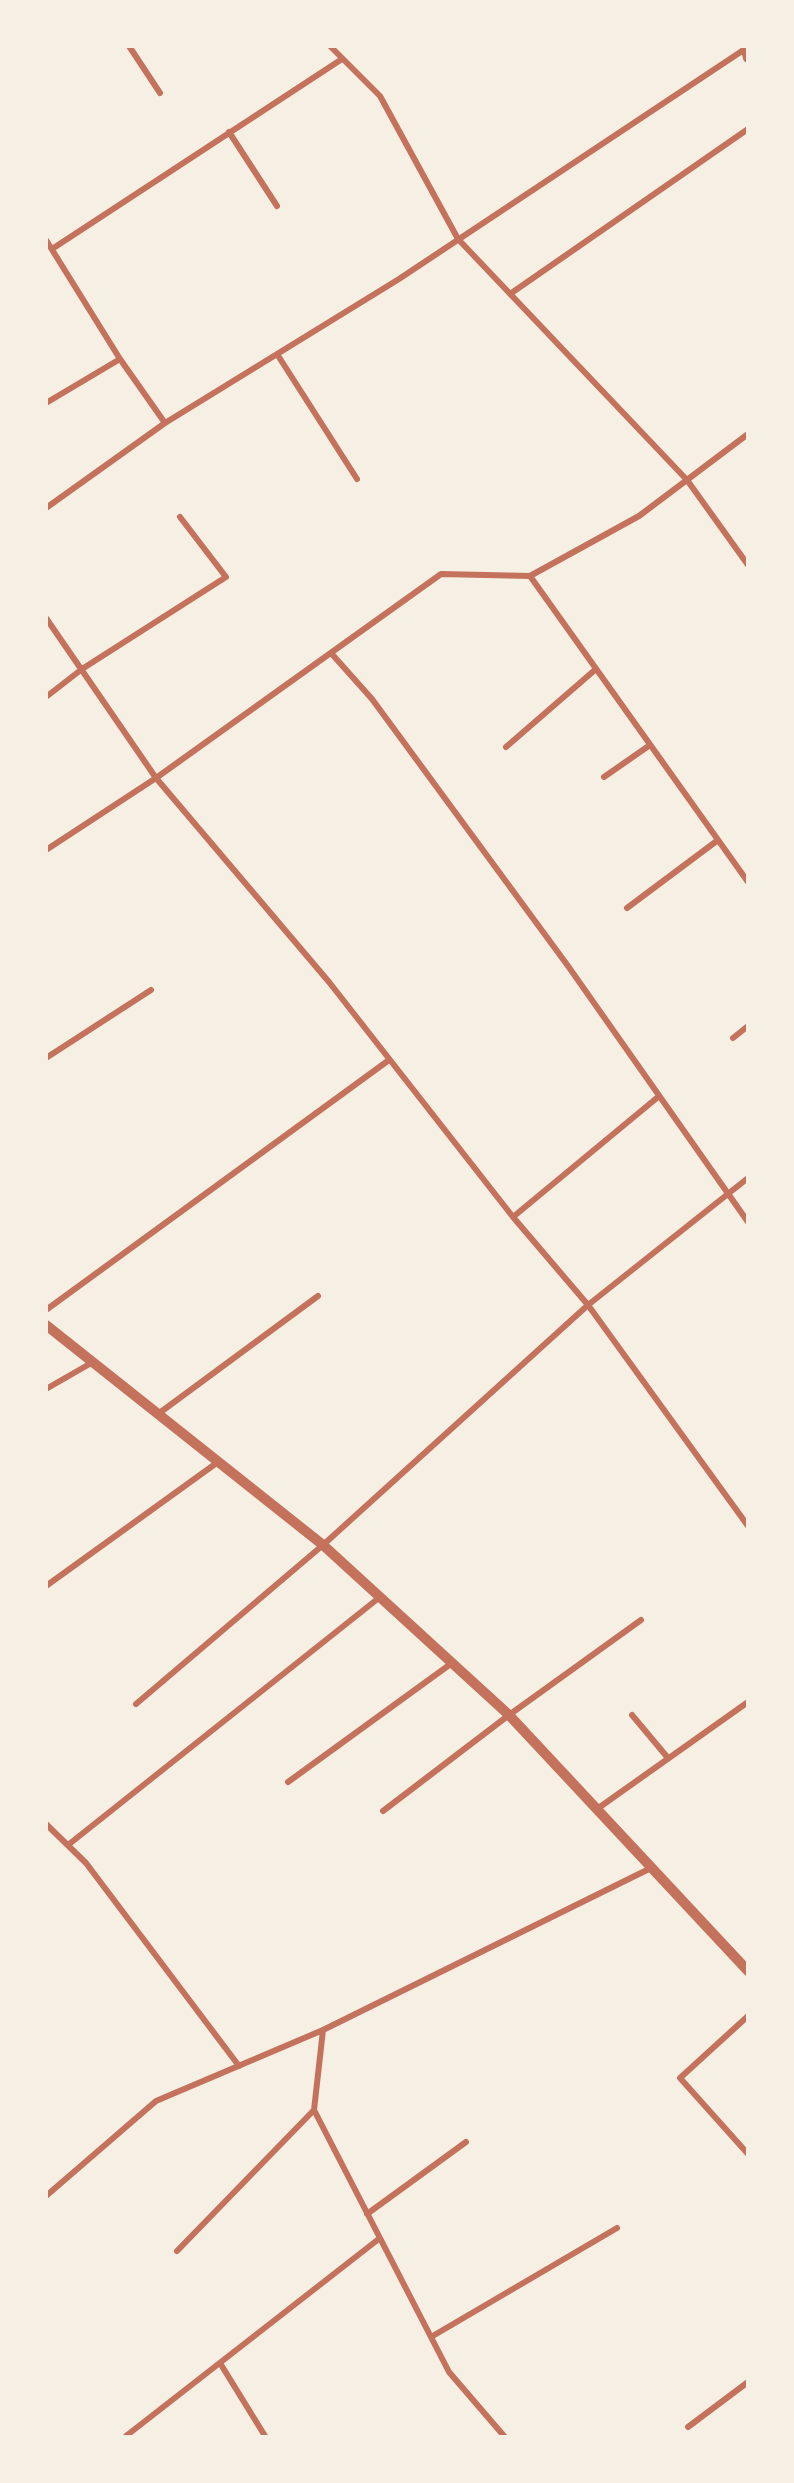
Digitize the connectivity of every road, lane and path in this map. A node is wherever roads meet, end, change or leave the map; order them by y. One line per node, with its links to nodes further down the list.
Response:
1 (129, 46): 5 (street)
2 (330, 46): 4 (street)
3 (746, 50): 9 (street)
4 (342, 59): 7 (street); 9 (street)
5 (160, 93)
6 (747, 129): 12 (street)
7 (229, 132): 8 (street); 11 (street)
8 (277, 206)
9 (458, 239): 12 (street); 13 (street)
10 (46, 240): 11 (street)
11 (52, 249): 14 (street)
12 (510, 294): 19 (street)
13 (277, 354): 16 (street); 18 (street)
14 (120, 359): 15 (street); 16 (street)
15 (46, 403)
16 (165, 423): 20 (street)
17 (747, 434): 19 (street)
18 (357, 479)
19 (687, 480): 22 (street); 23 (street)
20 (46, 508)
21 (180, 517): 26 (street)
22 (747, 565)
23 (530, 576): 25 (street); 27 (street)
24 (46, 618): 26 (street)
25 (331, 653): 32 (street); 42 (street)
26 (82, 669): 28 (street); 32 (street)
27 (596, 669): 29 (street); 30 (street)
28 (46, 697)
29 (650, 745): 31 (street); 33 (street)
30 (506, 747)
31 (604, 777)
32 (156, 778): 34 (street); 41 (street)
33 (718, 840): 35 (street); 36 (street)
34 (46, 850)
35 (747, 882)
36 (627, 908)
37 (151, 990): 40 (street)
38 (747, 1026): 39 (street)
39 (733, 1038)
40 (46, 1058)
41 (389, 1060): 45 (street); 49 (street)
42 (658, 1096): 44 (street); 45 (street)
43 (747, 1179): 44 (street)
44 (726, 1194): 46 (street); 48 (street)
45 (513, 1217): 48 (street)
46 (747, 1222)
47 (318, 1296): 53 (street)
48 (588, 1305): 55 (street); 56 (street)
49 (46, 1310)
50 (46, 1325): 51 (street)
51 (93, 1362): 52 (street); 53 (street)
52 (46, 1389)
53 (158, 1414): 54 (street)
54 (218, 1462): 56 (street); 57 (street)
55 (747, 1526)
56 (323, 1545): 58 (street); 62 (street)
57 (46, 1586)
58 (380, 1598): 60 (street); 70 (street)
59 (641, 1620): 63 (street)
60 (452, 1663): 63 (street); 66 (street)
61 (747, 1701): 65 (street)
62 (136, 1704)
63 (509, 1715): 67 (street); 68 (street)
64 (632, 1715): 65 (street)
65 (668, 1758): 67 (street)
66 (288, 1782)
67 (597, 1809): 71 (street)
68 (383, 1811)
69 (46, 1824): 70 (street)
70 (68, 1845): 75 (street)
71 (651, 1868): 72 (street); 74 (street)
72 (747, 1971)
73 (747, 2016): 78 (street)
74 (323, 2030): 75 (street); 76 (street)
75 (239, 2066): 79 (street)
76 (314, 2110): 80 (street); 83 (street)
77 (466, 2142): 80 (street)
78 (747, 2154)
79 (46, 2196)
80 (367, 2214): 82 (street)
81 (617, 2228): 84 (street)
82 (380, 2238): 84 (street); 85 (street)
83 (177, 2250)
84 (431, 2337): 90 (street)
85 (220, 2363): 88 (street); 89 (street)
86 (747, 2382): 87 (street)
87 (688, 2427)
88 (126, 2436)
89 (265, 2436)
90 (504, 2436)

